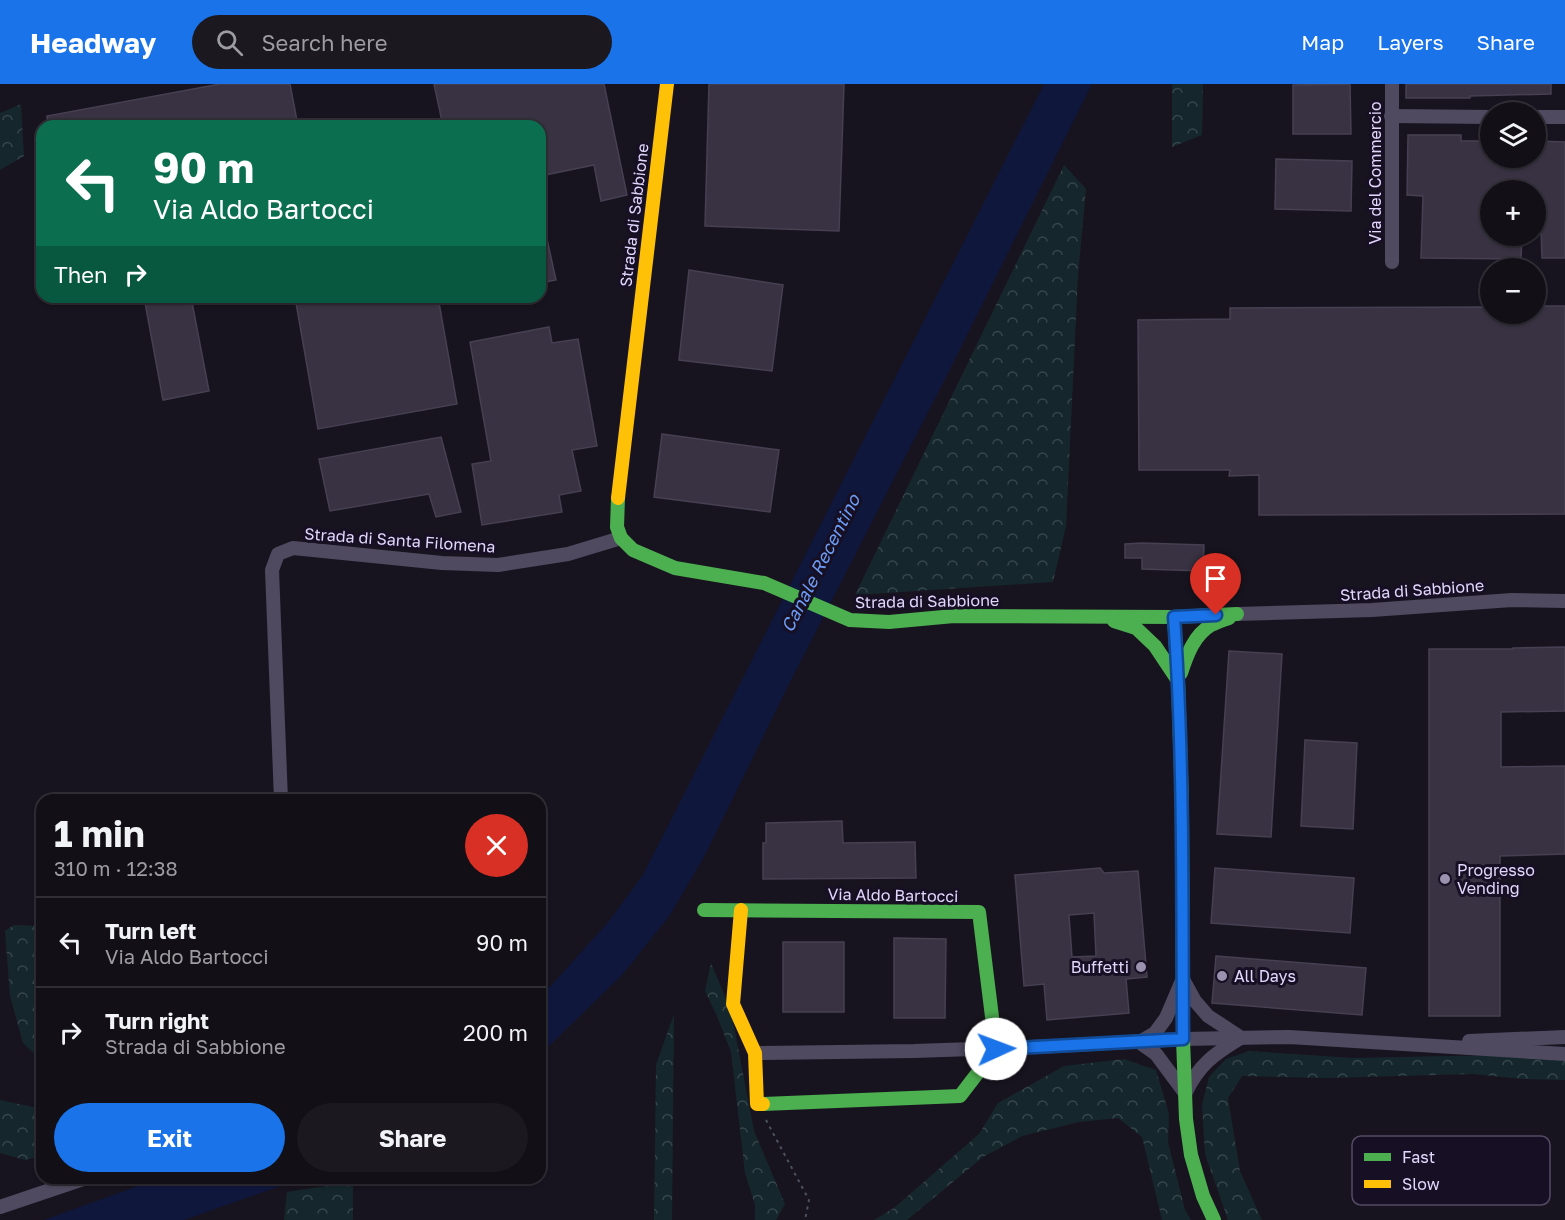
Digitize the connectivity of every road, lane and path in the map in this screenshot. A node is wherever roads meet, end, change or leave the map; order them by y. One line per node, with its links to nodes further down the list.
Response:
1 (667, 84): 8 (main road, Strada di Sabbione)
2 (1392, 84): 3 (street, Via del Commercio)
3 (1391, 116): 4 (street); 7 (street, Via del Commercio)
4 (1480, 117)
5 (1546, 117): 6 (street)
6 (1565, 117)
7 (1392, 262)
8 (621, 538): 11 (main road, Strada di Sabbione); 14 (street, Strada di Santa Filomena)
9 (1565, 601): 10 (street, Strada di Sabbione)
10 (1237, 614): 12 (main road, Strada di Sabbione); 13 (main road)
11 (1098, 616): 12 (main road, Strada di Sabbione); 13 (main road)
12 (1174, 617): 13 (main road)
13 (1179, 681): 17 (main road)
14 (281, 794)
15 (704, 910): 16 (main road, Via Aldo Bartocci)
16 (741, 910): 23 (main road, Via Aldo Bartocci); 24 (main road)
17 (1183, 978): 18 (street); 20 (main road); 21 (street)
18 (1240, 1037): 20 (street); 22 (street); 26 (street)
19 (1565, 1037): 22 (street)
20 (1183, 1039): 21 (street); 26 (main road)
21 (1139, 1042): 23 (street); 26 (street)
22 (1413, 1045): 25 (street)
23 (996, 1049): 24 (street); 27 (main road)
24 (755, 1053): 27 (main road)
25 (1565, 1054)
26 (1185, 1095): 31 (main road)
27 (757, 1104): 30 (path)
28 (68, 1184): 29 (street)
29 (0, 1207)
30 (805, 1220)
31 (1214, 1220)

